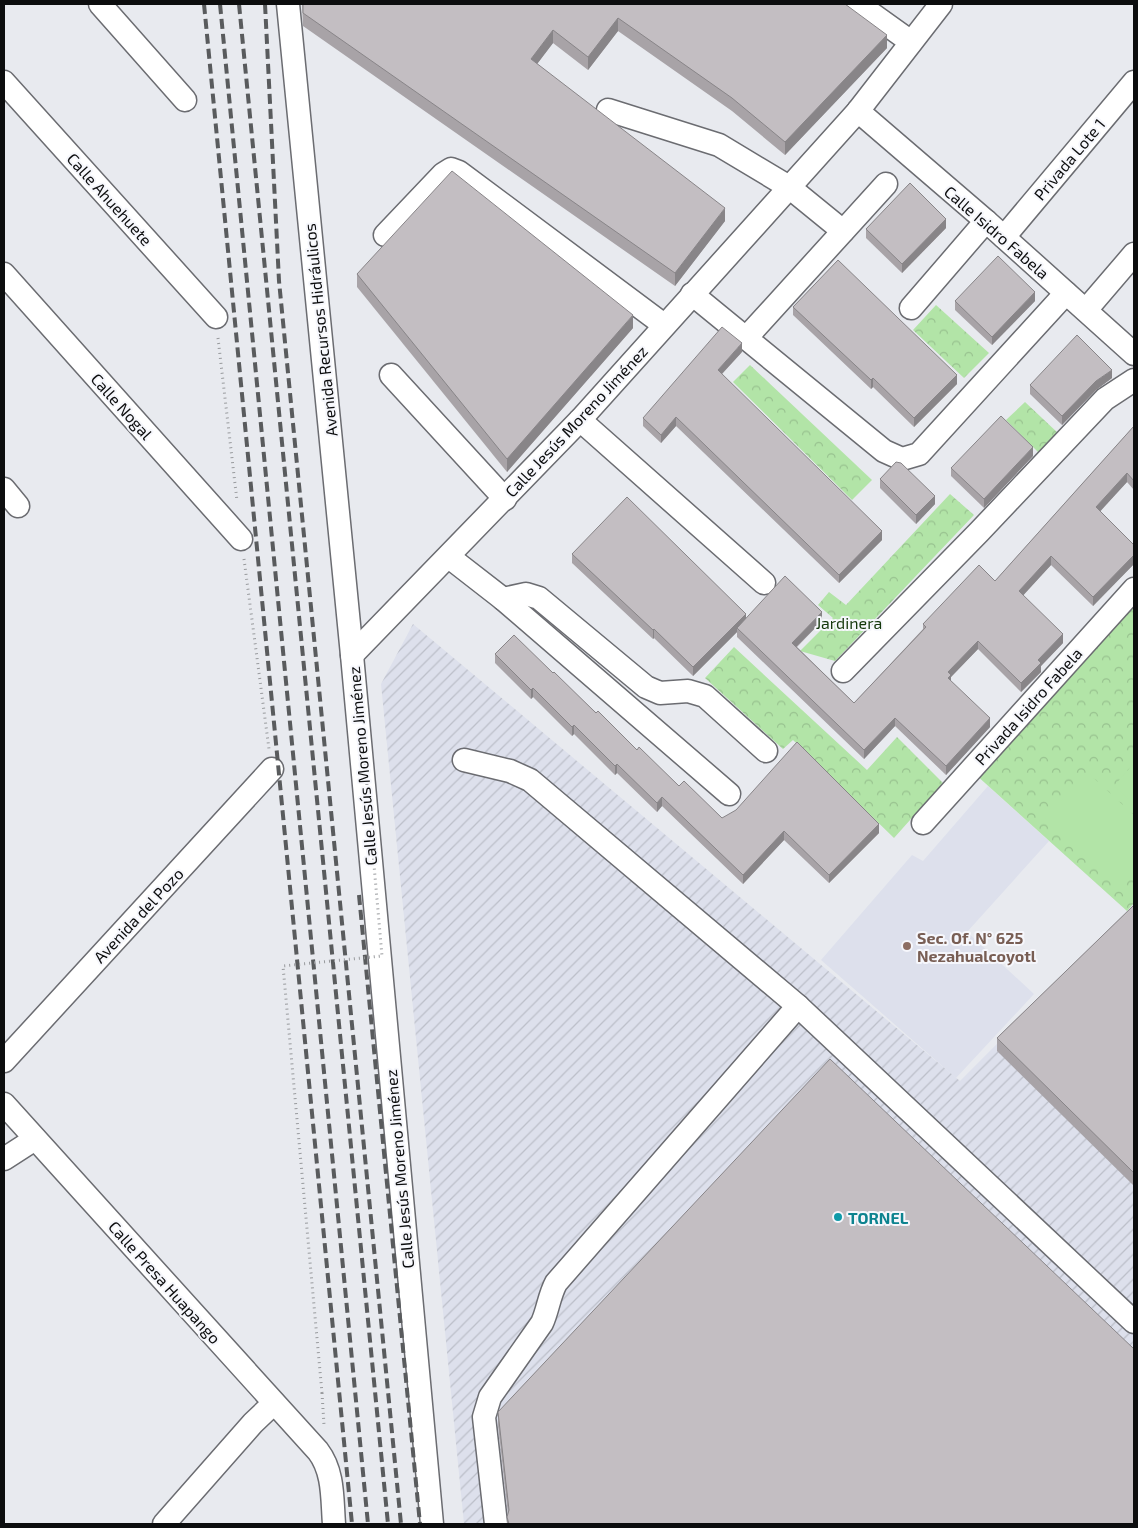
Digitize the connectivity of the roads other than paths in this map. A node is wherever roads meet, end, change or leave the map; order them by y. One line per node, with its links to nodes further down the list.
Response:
1 (100, 4): 8 (street)
2 (288, 4): 36 (street, Avenida Recursos Hidráulicos)
3 (858, 4): 5 (street)
4 (940, 4): 5 (street, Calle Jesús Moreno Jiménez)
5 (911, 42): 10 (street, Calle Jesús Moreno Jiménez)
6 (4, 82): 23 (street, Calle Ahuehuete)
7 (1134, 82): 16 (street, Privada Lote 1)
8 (185, 100)
9 (608, 110): 12 (street)
10 (858, 111): 12 (street, Calle Jesús Moreno Jiménez); 13 (street, Calle Isidro Fabela)
11 (886, 184): 14 (street)
12 (789, 187): 14 (street); 20 (street, Calle Jesús Moreno Jiménez)
13 (986, 221): 16 (street, Calle Isidro Fabela); 21 (street)
14 (844, 231): 25 (street)
15 (385, 235): 24 (street)
16 (1004, 237): 19 (street, Calle Isidro Fabela)
17 (1134, 254): 22 (street)
18 (4, 274): 31 (street, Calle Nogal)
19 (1066, 293): 22 (street, Calle Isidro Fabela); 25 (street)
20 (692, 294): 24 (street, Calle Jesús Moreno Jiménez); 25 (street)
21 (911, 308)
22 (1086, 310): 26 (street, Calle Isidro Fabela)
23 (216, 317)
24 (664, 326): 29 (street, Calle Jesús Moreno Jiménez)
25 (747, 337)
26 (1134, 354)
27 (391, 375): 30 (street)
28 (1134, 380): 37 (street)
29 (580, 420): 30 (street, Calle Jesús Moreno Jiménez); 33 (street)
30 (505, 498): 32 (street, Calle Jesús Moreno Jiménez)
31 (241, 539)
32 (449, 557): 35 (street); 36 (street, Calle Jesús Moreno Jiménez)
33 (764, 583)
34 (1134, 589): 42 (street, Privada Isidro Fabela)
35 (503, 599): 38 (street); 41 (street)
36 (352, 656): 52 (street, Calle Jesús Moreno Jiménez)
37 (843, 670)
38 (766, 751)
39 (464, 760): 43 (street)
40 (272, 769): 44 (street, Avenida del Pozo)
41 (729, 794)
42 (923, 822)
43 (798, 1006): 48 (street); 53 (street)
44 (4, 1061)
45 (4, 1104): 46 (street, Calle Presa Huapango)
46 (36, 1139): 47 (street); 49 (street, Calle Presa Huapango)
47 (4, 1159)
48 (1134, 1322)
49 (274, 1403): 50 (street); 51 (street, Calle Presa Huapango)
50 (164, 1524)
51 (334, 1524)
52 (432, 1524)
53 (496, 1524)

